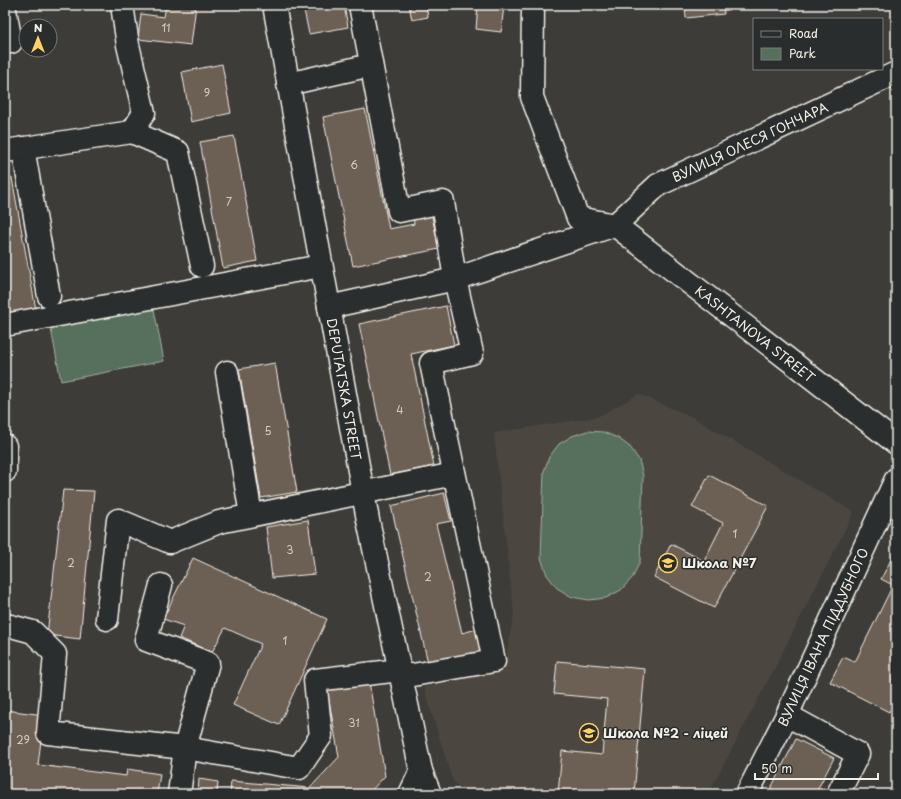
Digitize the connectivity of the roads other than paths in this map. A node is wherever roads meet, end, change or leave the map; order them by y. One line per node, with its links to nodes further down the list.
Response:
1 (122, 5): 10 (street)
2 (274, 5): 9 (street, DEPUTATSKA STREET)
3 (360, 5): 7 (street)
4 (533, 5): 12 (street)
5 (5, 10): 6 (street)
6 (11, 42)
7 (371, 65): 9 (street); 15 (street)
8 (896, 73): 12 (street, ВУЛИЦЯ ОЛЕСЯ ГОНЧАРА)
9 (288, 84): 14 (street, DEPUTATSKA STREET)
10 (132, 132): 11 (street); 13 (street)
11 (14, 150): 16 (street)
12 (615, 225): 15 (street); 20 (street, KASHTANOVA STREET)
13 (202, 266)
14 (321, 266): 17 (street, DEPUTATSKA STREET); 18 (street)
15 (455, 279): 17 (street); 23 (street)
16 (49, 296)
17 (329, 307): 25 (street, DEPUTATSKA STREET)
18 (5, 325)
19 (227, 372): 26 (street)
20 (896, 443)
21 (5, 446): 22 (street)
22 (5, 471)
23 (454, 474): 25 (street); 30 (street)
24 (896, 479): 31 (street, ВУЛИЦЯ ІВАНА ПІДДУБНОГО)
25 (363, 492): 26 (street); 30 (street, DEPUTATSKA STREET)
26 (251, 515): 28 (street)
27 (161, 585): 32 (street)
28 (107, 619)
29 (5, 625): 32 (street)
30 (400, 674): 32 (street); 33 (street, DEPUTATSKA STREET)
31 (788, 714): 37 (street, ВУЛИЦЯ ІВАНА ПІДДУБНОГО); 38 (street)
32 (185, 748): 34 (street)
33 (421, 771): 35 (street); 36 (street, DEPUTATSKA STREET)
34 (179, 794)
35 (410, 794)
36 (430, 794)
37 (747, 794)
38 (838, 794)

